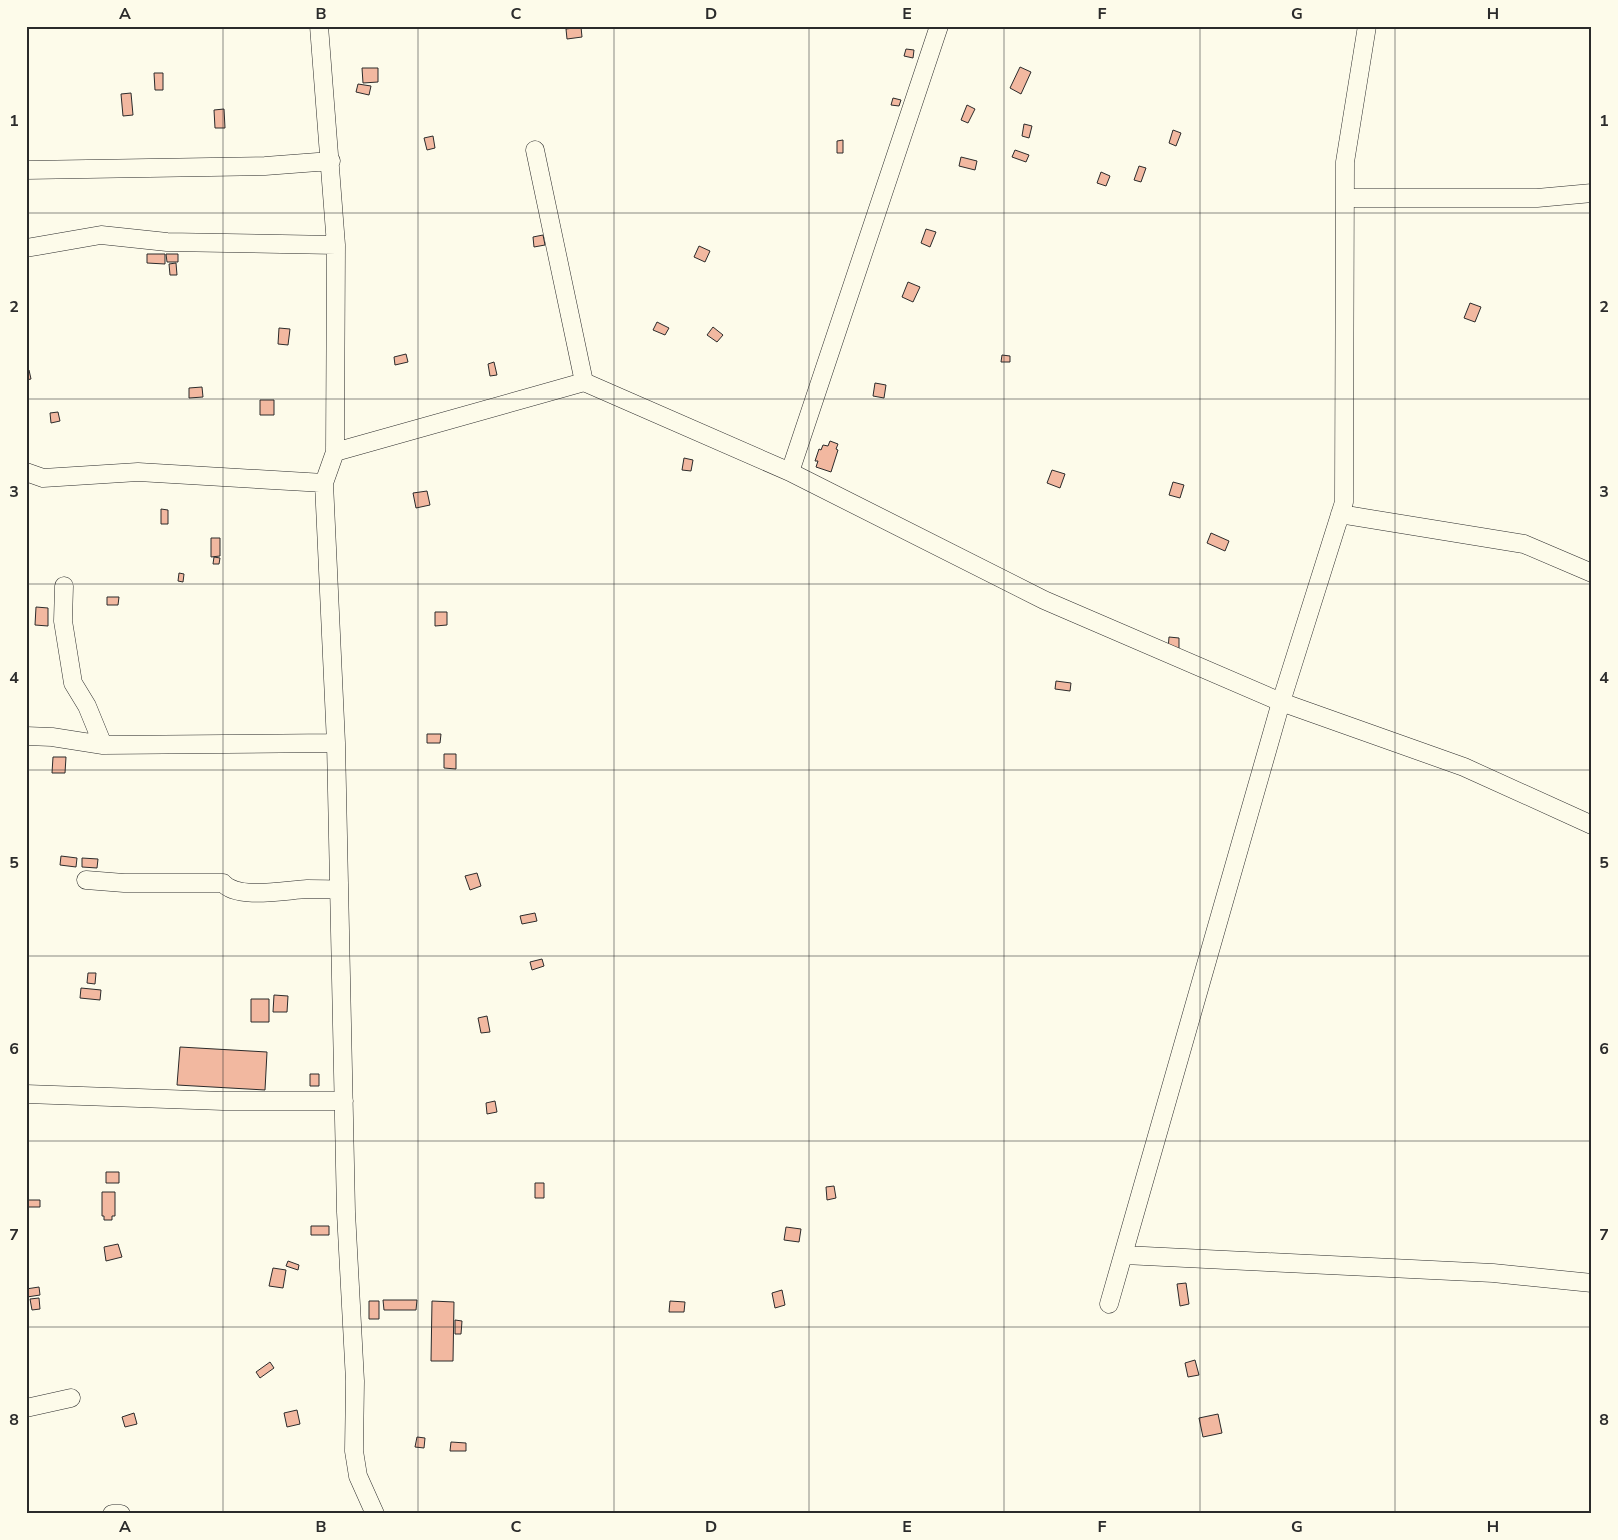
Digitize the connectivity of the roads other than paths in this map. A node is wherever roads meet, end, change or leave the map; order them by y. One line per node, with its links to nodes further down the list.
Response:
1 (319, 26): 5 (street)
2 (939, 26): 14 (street)
3 (1367, 26): 8 (street)
4 (535, 150): 11 (street)
5 (331, 161): 6 (street); 9 (street)
6 (26, 170)
7 (1592, 193): 8 (street)
8 (1345, 198): 16 (street)
9 (336, 245): 10 (street); 12 (street)
10 (26, 248)
11 (584, 382): 12 (street); 14 (street)
12 (335, 452): 15 (street)
13 (26, 472): 15 (street)
14 (790, 472): 19 (street)
15 (324, 482): 21 (street)
16 (1340, 514): 17 (street); 19 (street)
17 (1592, 573)
18 (64, 586): 22 (street)
19 (1281, 702): 23 (street); 28 (street)
20 (26, 736): 22 (street)
21 (336, 743): 22 (street); 25 (street)
22 (103, 745)
23 (1592, 825)
24 (86, 880): 25 (street)
25 (339, 890): 27 (street)
26 (26, 1094): 27 (street)
27 (344, 1101): 35 (street)
28 (1124, 1255): 29 (street); 30 (street)
29 (1592, 1283)
30 (1109, 1304)
31 (70, 1398): 32 (street)
32 (26, 1408)
33 (112, 1514): 34 (street)
34 (121, 1514)
35 (375, 1514)

